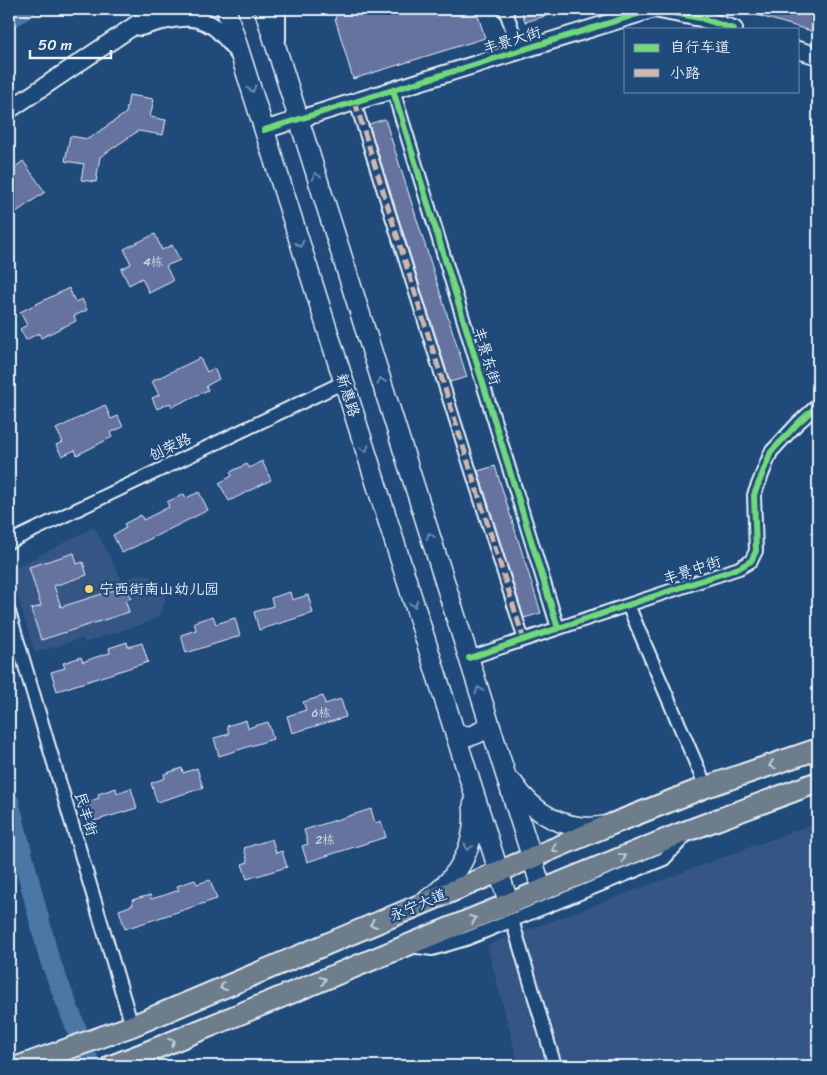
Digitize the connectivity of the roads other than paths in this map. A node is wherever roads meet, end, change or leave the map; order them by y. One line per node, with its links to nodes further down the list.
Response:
1 (150, 9): 8 (street)
2 (160, 9): 8 (street)
3 (226, 9): 13 (main road, 新惠路)
4 (264, 9): 9 (main road)
5 (277, 9): 9 (street)
6 (505, 9): 10 (street)
7 (731, 28): 10 (street, 丰景大街)
8 (124, 32): 13 (street); 16 (street)
9 (277, 50): 17 (main road)
10 (520, 51): 14 (street, 丰景大街)
11 (800, 51): 12 (street)
12 (818, 56)
13 (242, 59): 18 (main road, 新惠路, one-way to 18)
14 (393, 90): 15 (street, 丰景大街); 24 (street, 丰景东街)
15 (355, 102): 17 (street, 丰景大街); 25 (street)
16 (9, 110)
17 (299, 119): 18 (street, 丰景大街); 26 (main road, one-way to 17)
18 (264, 130): 19 (main road, 新惠路, one-way to 19)
19 (344, 382): 21 (street, 创荣路); 28 (main road, 新惠路, one-way to 28)
20 (818, 405): 22 (street, 丰景中街)
21 (9, 542)
22 (628, 605): 24 (street, 丰景中街); 33 (street)
23 (9, 612): 41 (street, 民丰街)
24 (558, 628): 25 (street, 丰景中街)
25 (524, 640): 26 (street, 丰景中街)
26 (469, 658): 27 (main road, one-way to 26)
27 (489, 721): 28 (main road); 30 (main road)
28 (455, 732): 31 (main road, 新惠路)
29 (818, 749): 33 (main road, 永宁大道, one-way to 33)
30 (504, 770): 34 (main road); 36 (main road)
31 (470, 781): 37 (main road); 39 (main road, one-way to 39)
32 (818, 782): 35 (main road)
33 (706, 787): 34 (main road, 永宁大道)
34 (612, 824): 36 (main road, 永宁大道, one-way to 36)
35 (692, 829): 38 (main road, one-way to 35); 40 (street)
36 (532, 858): 37 (main road, 永宁大道); 38 (main road)
37 (499, 872): 39 (main road, 永宁大道); 40 (main road)
38 (542, 890): 40 (main road)
39 (423, 903): 41 (main road, 永宁大道, one-way to 41)
40 (510, 912): 43 (main road, one-way to 40); 44 (street)
41 (132, 1026): 42 (main road, 永宁大道)
42 (20, 1066)
43 (111, 1066)
44 (555, 1066)

